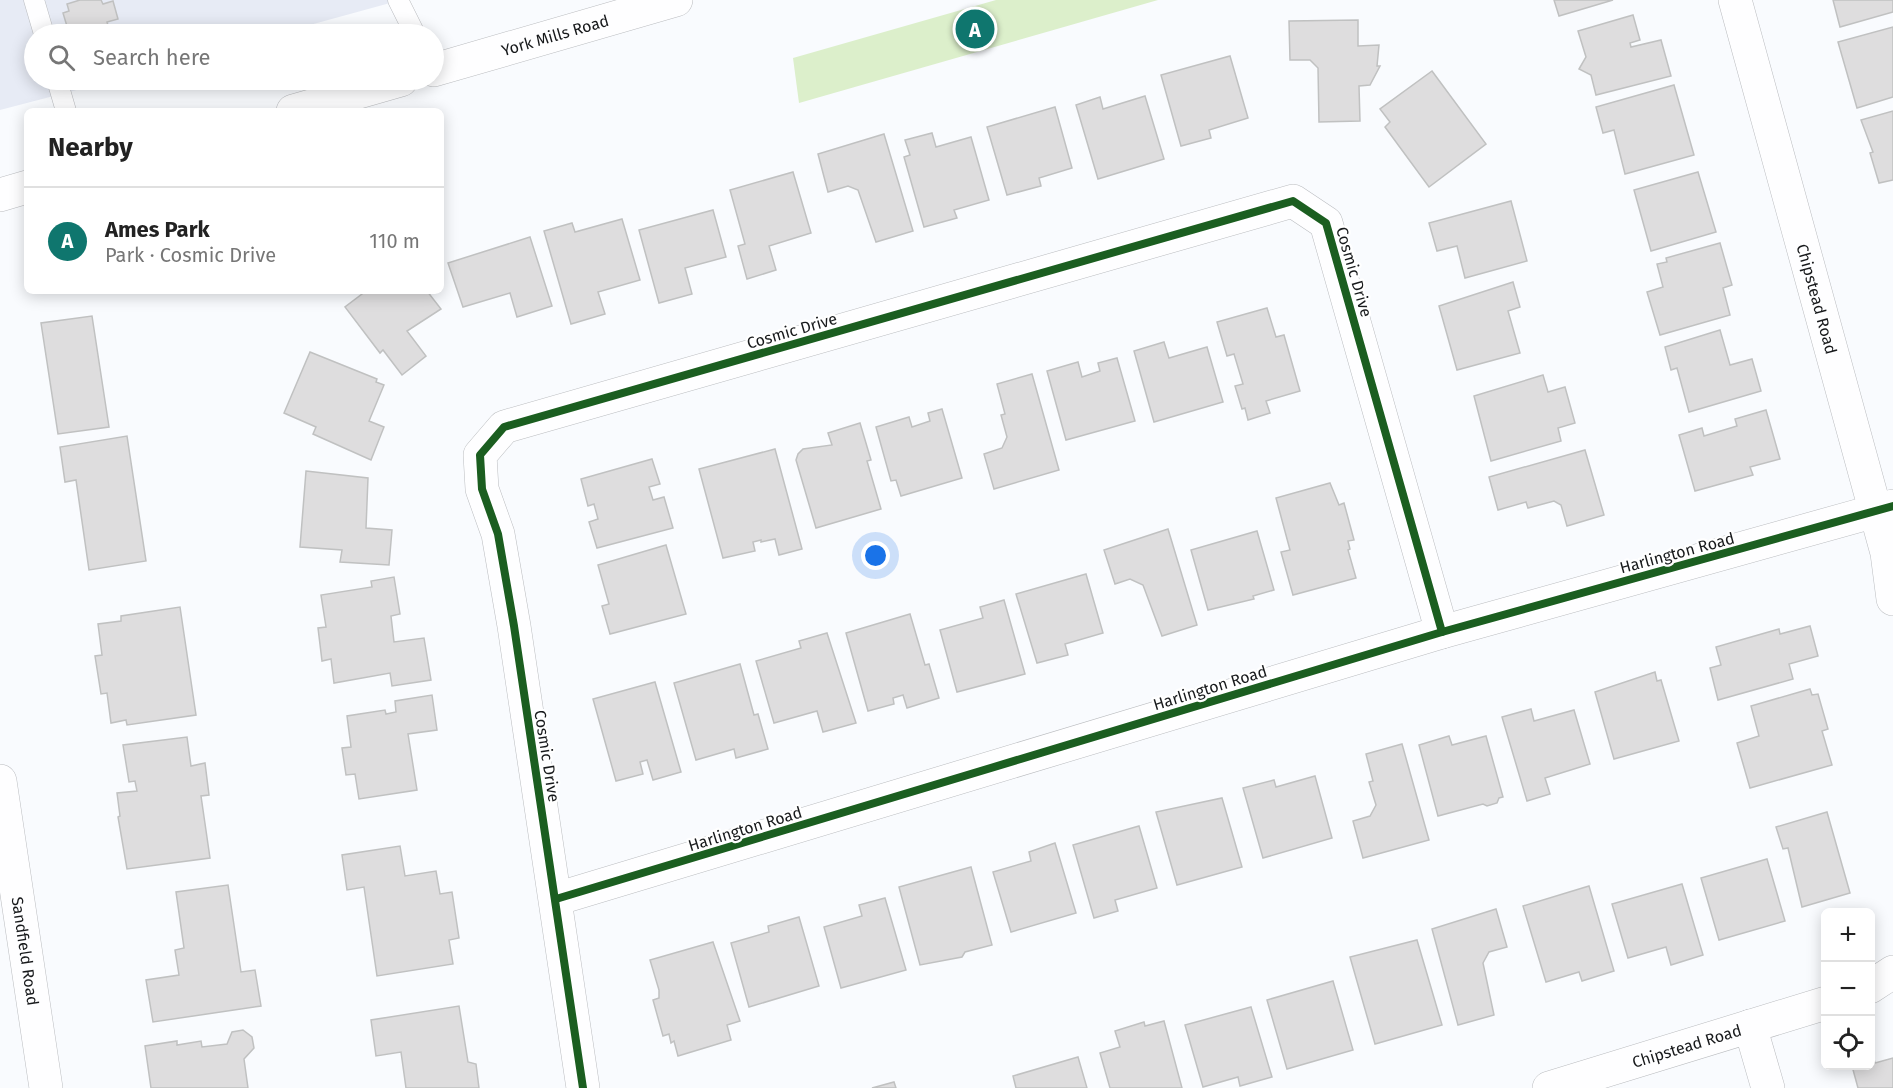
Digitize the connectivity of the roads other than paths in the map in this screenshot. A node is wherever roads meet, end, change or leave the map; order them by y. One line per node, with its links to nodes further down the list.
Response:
1 (34, 0): 5 (lane)
2 (398, 0): 6 (lane)
3 (676, 0): 7 (street, York Mills Road)
4 (1735, 0): 14 (street, Chipstead Road)
5 (41, 24)
6 (410, 24)
7 (444, 67)
8 (60, 90): 10 (lane)
9 (366, 90): 11 (street)
10 (65, 108)
11 (303, 108)
12 (24, 188): 13 (street)
13 (0, 195)
14 (1884, 508): 15 (street, Chipstead Road); 16 (street, Harlington Road)
15 (1893, 599)
16 (1442, 632): 18 (street, Harlington Road); 18 (street, Cosmic Drive)
17 (0, 781): 23 (street, Sandfield Road)
18 (556, 899): 24 (street, Cosmic Drive)
19 (1893, 972): 20 (street)
20 (1875, 984)
21 (1821, 1005): 22 (street, Chipstead Road)
22 (1750, 1026): 25 (street, Chipstead Road); 26 (street)
23 (46, 1088)
24 (583, 1088)
25 (1549, 1088)
26 (1768, 1088)

